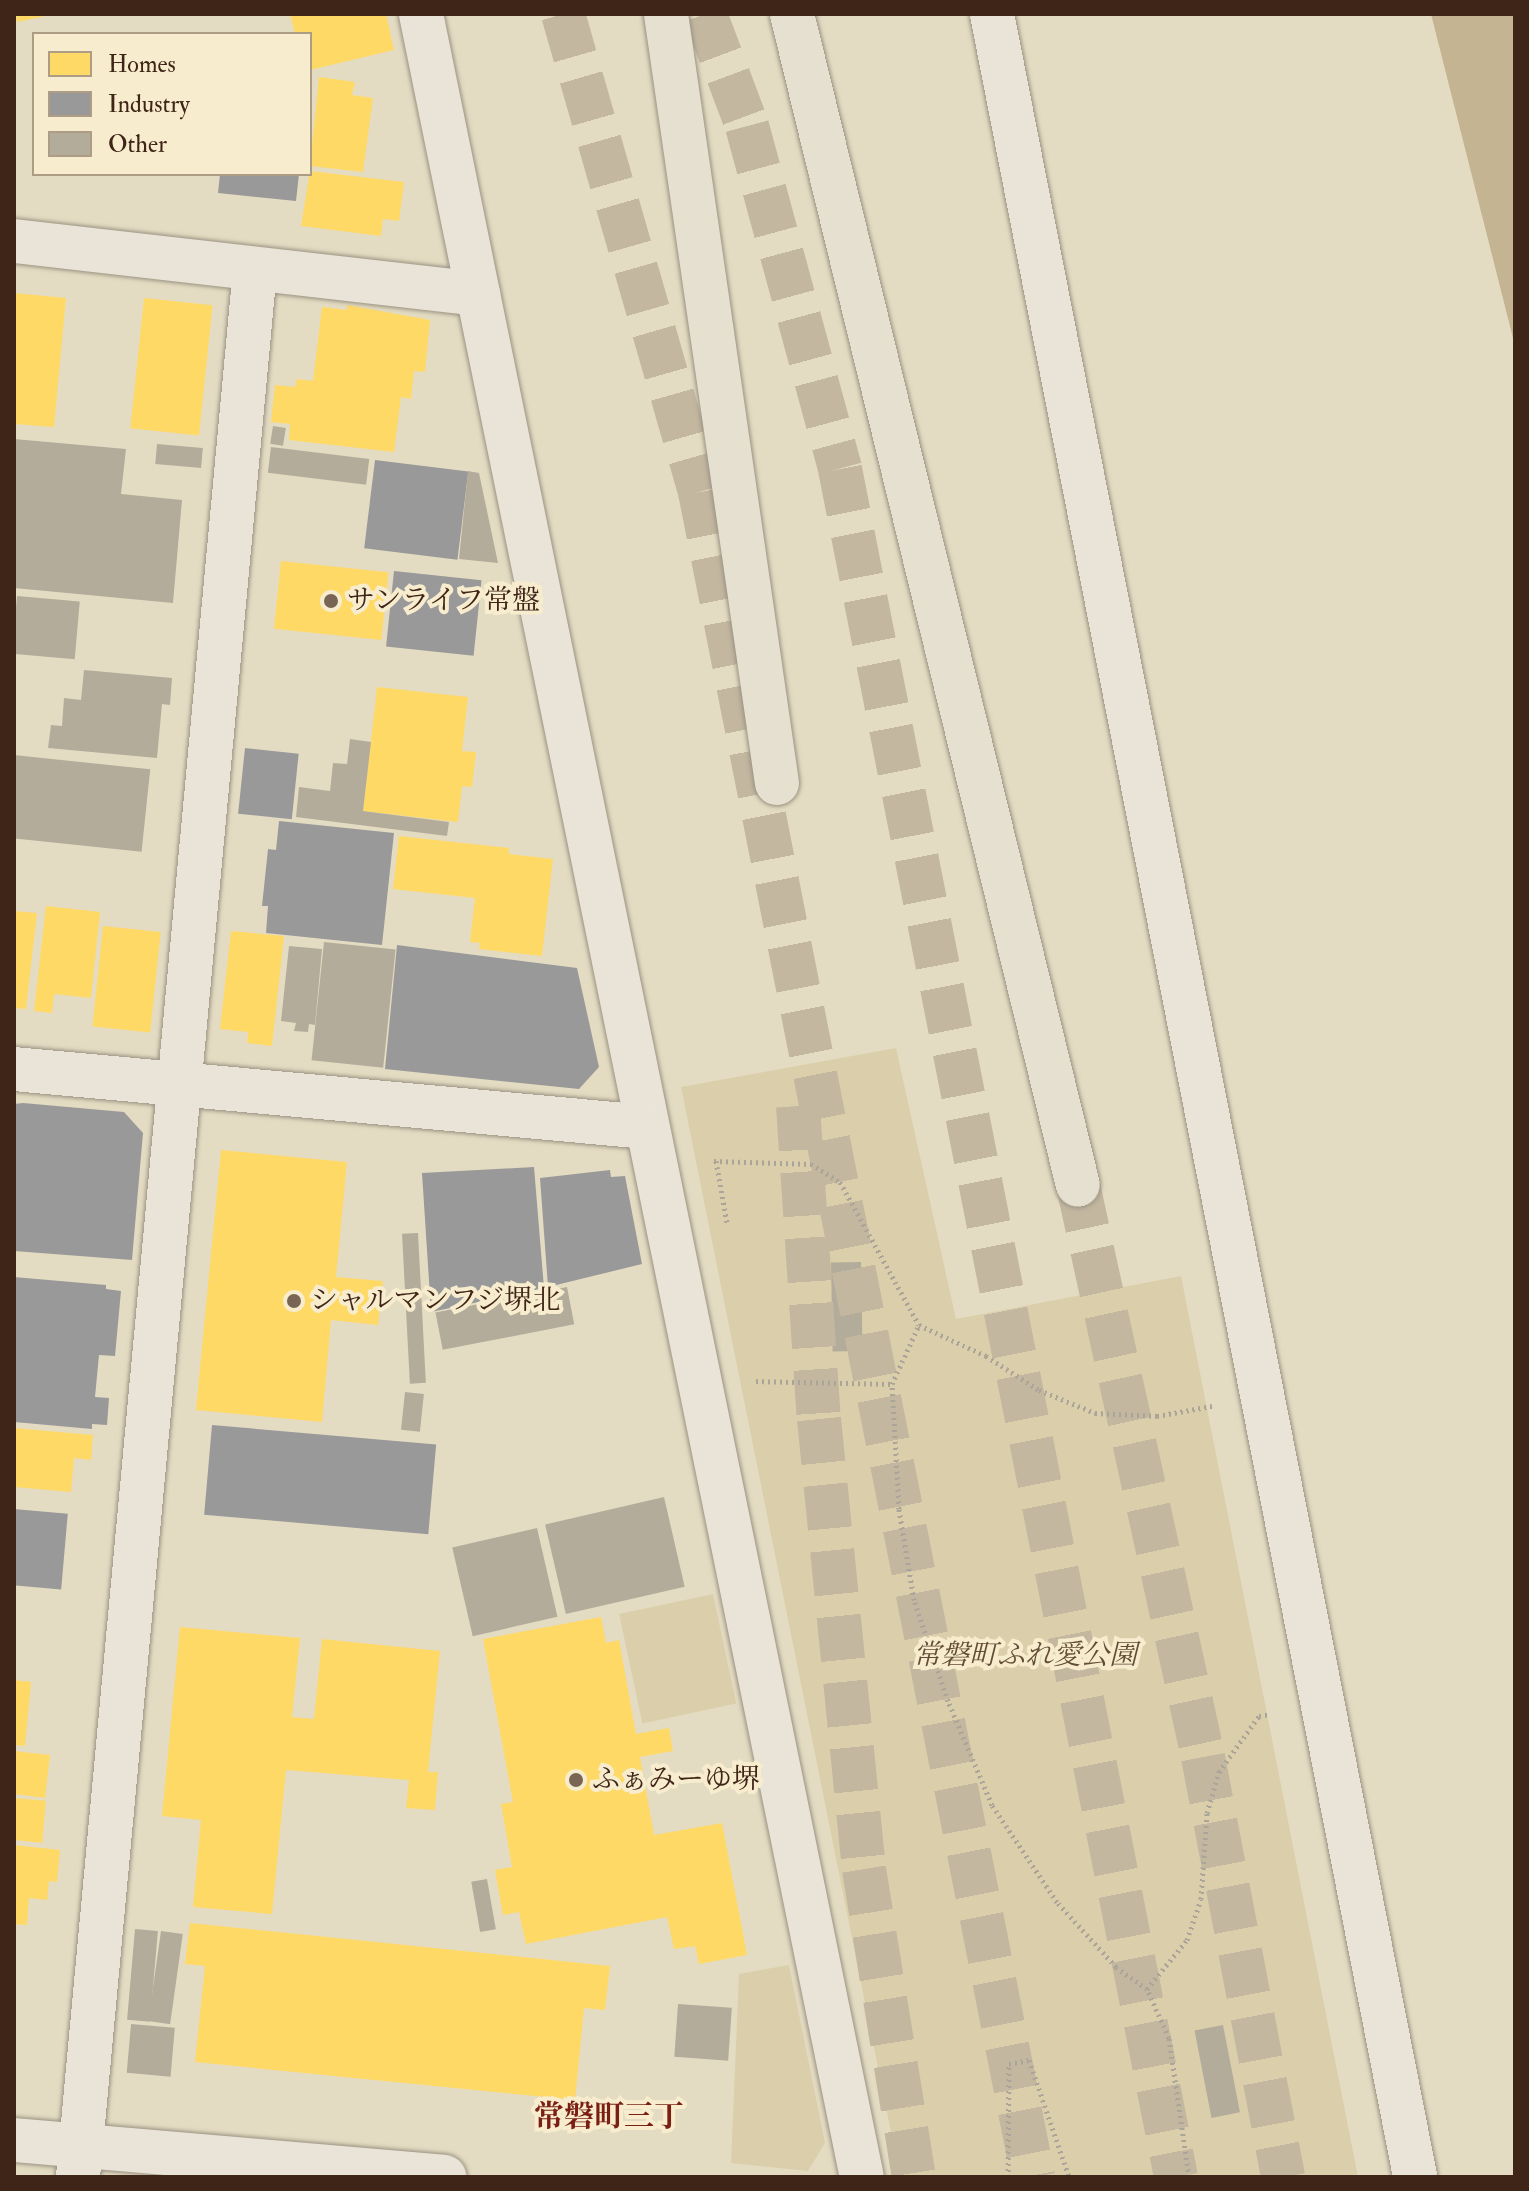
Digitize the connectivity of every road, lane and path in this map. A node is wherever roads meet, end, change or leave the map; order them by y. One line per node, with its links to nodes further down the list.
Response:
1 (421, 14): 7 (street)
2 (666, 14): 8 (highway)
3 (792, 14): 12 (highway)
4 (992, 14): 17 (street)
5 (14, 241): 6 (street)
6 (255, 269): 7 (street); 10 (street)
7 (478, 294): 11 (street)
8 (777, 783)
9 (14, 1069): 10 (street)
10 (180, 1084): 11 (street); 21 (street)
11 (646, 1127): 23 (street)
12 (1078, 1185)
13 (730, 1239): 14 (path)
14 (919, 1325): 16 (path); 17 (path)
15 (751, 1365): 16 (path)
16 (892, 1384): 19 (path)
17 (1260, 1398): 18 (street)
18 (1322, 1701): 19 (path); 27 (street)
19 (1147, 1989): 26 (path)
20 (14, 2140): 21 (street)
21 (79, 2162): 22 (street)
22 (444, 2177)
23 (862, 2177)
24 (1008, 2177): 25 (path)
25 (1069, 2177)
26 (1189, 2177)
27 (1415, 2177)

